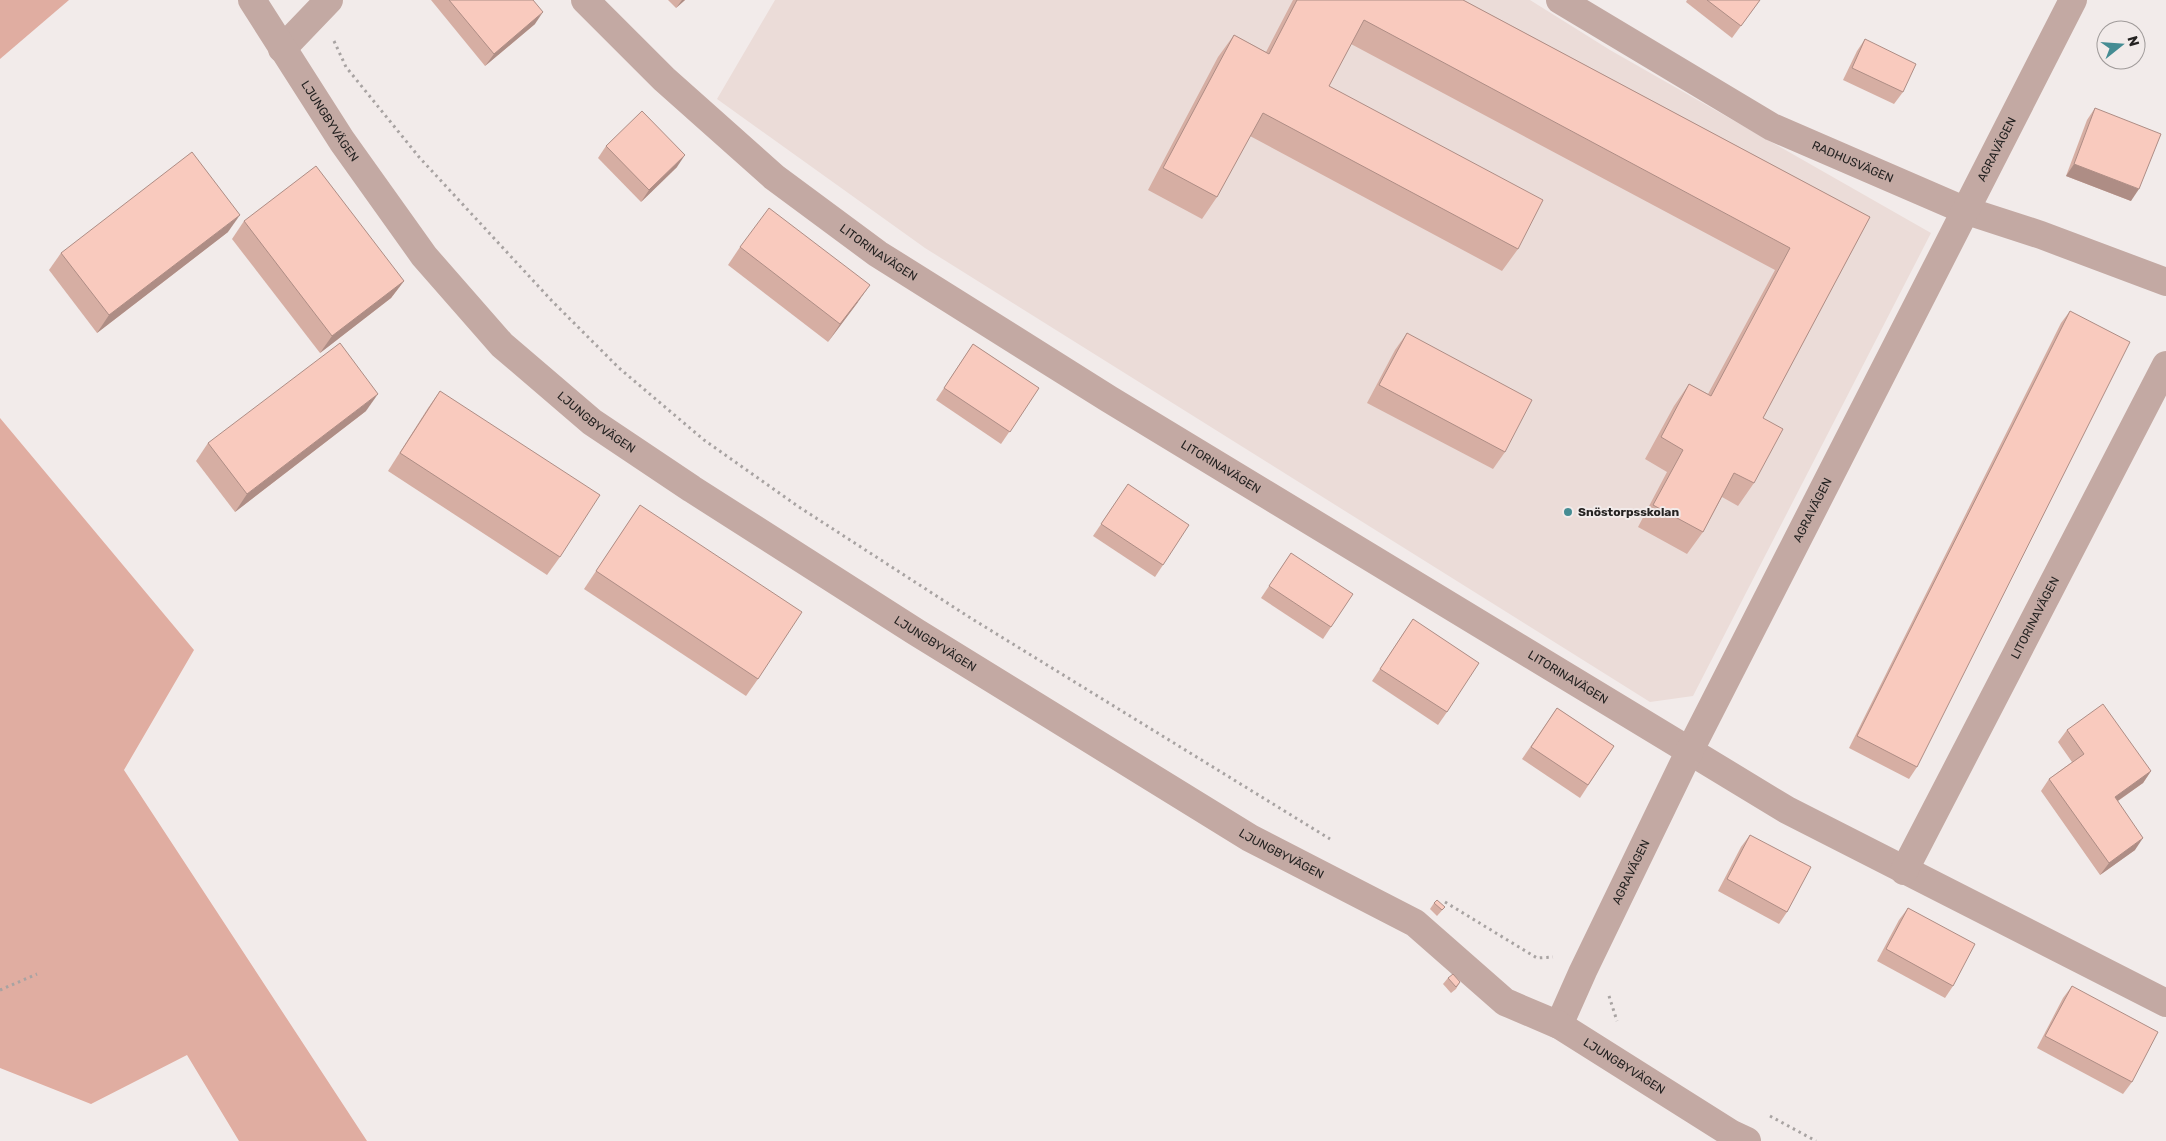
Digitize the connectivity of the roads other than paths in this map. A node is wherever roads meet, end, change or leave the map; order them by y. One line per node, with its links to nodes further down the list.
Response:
1 (252, 0): 6 (street, LJUNGBYVÄGEN)
2 (585, 0): 10 (street, LITORINAVÄGEN)
3 (1560, 0): 7 (street, RADHUSVÄGEN)
4 (2073, 0): 7 (street, AGRAVÄGEN)
5 (322, 6): 6 (street)
6 (282, 49): 13 (street, LJUNGBYVÄGEN)
7 (1964, 210): 8 (street, RADHUSVÄGEN); 10 (street, AGRAVÄGEN)
8 (2166, 282)
9 (2166, 366): 11 (street, LITORINAVÄGEN)
10 (1689, 752): 11 (street, LITORINAVÄGEN); 13 (street, AGRAVÄGEN)
11 (1904, 871): 12 (street, LITORINAVÄGEN)
12 (2166, 1003)
13 (1559, 1025): 14 (street, LJUNGBYVÄGEN)
14 (1747, 1141)

